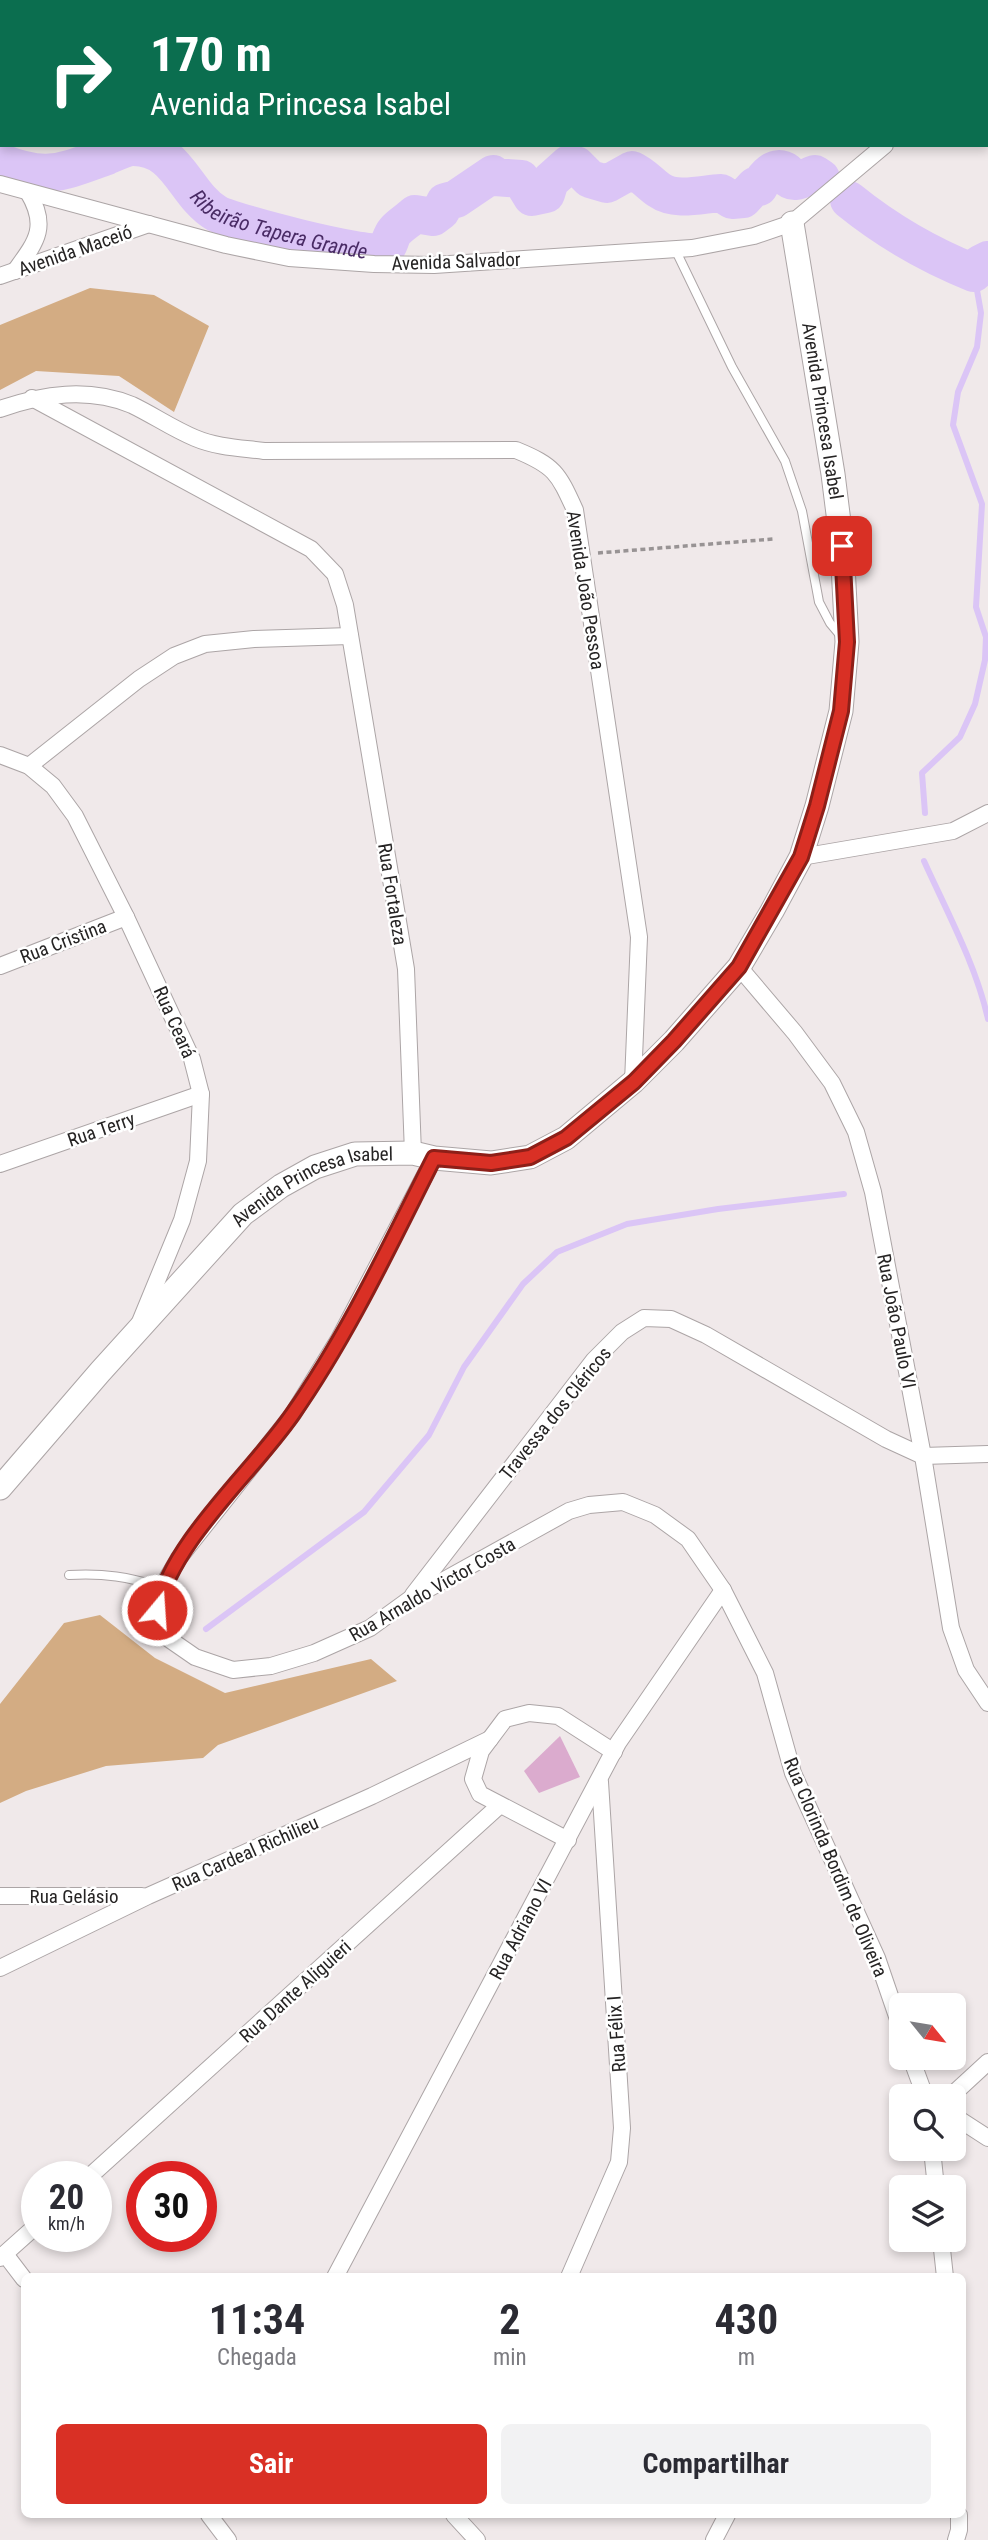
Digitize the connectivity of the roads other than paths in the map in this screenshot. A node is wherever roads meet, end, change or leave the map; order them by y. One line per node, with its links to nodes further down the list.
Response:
1 (883, 147): 5 (street)
2 (0, 184): 3 (street, Avenida Salvador)
3 (28, 192): 4 (street, Avenida Salvador); 7 (street)
4 (149, 223): 6 (street, Avenida Salvador); 7 (street, Avenida Maceió)
5 (792, 223): 6 (street, Avenida Salvador); 11 (street, Avenida Princesa Isabel)
6 (675, 249): 11 (lane)
7 (7, 274)
8 (32, 398): 9 (street, Avenida João Pessoa); 10 (street, Rua Fortaleza); 19 (street, Avenida João Pessoa)
9 (0, 409)
10 (350, 636): 13 (street); 21 (street, Rua Fortaleza)
11 (847, 642): 15 (street, Avenida Princesa Isabel)
12 (0, 755): 13 (street, Rua Ceará)
13 (29, 765): 16 (street, Rua Ceará)
14 (988, 813): 15 (street)
15 (801, 857): 18 (street, Avenida Princesa Isabel)
16 (126, 917): 17 (street, Rua Cristina); 20 (street, Rua Ceará)
17 (0, 966)
18 (739, 967): 19 (street, Avenida Princesa Isabel); 25 (street, Rua João Paulo VI)
19 (634, 1082): 21 (street, Avenida Princesa Isabel)
20 (201, 1094): 22 (street, Rua Terry); 23 (street, Rua Ceará)
21 (424, 1156): 23 (street, Avenida Princesa Isabel); 28 (street, Rua Arnaldo Victor Costa)
22 (0, 1164)
23 (135, 1334): 26 (street, Avenida Princesa Isabel)
24 (988, 1454): 25 (street)
25 (923, 1456): 30 (street, Travessa dos Cléricos); 31 (street, Rua João Paulo VI)
26 (0, 1489)
27 (69, 1575): 28 (lane)
28 (162, 1587): 30 (street, Rua Arnaldo Victor Costa)
29 (723, 1590): 30 (street, Rua Arnaldo Victor Costa); 33 (street, Rua Adriano VI); 40 (street, Rua Clorinda Bordim de Oliveira)
30 (410, 1599)
31 (988, 1703)
32 (490, 1739): 33 (street); 35 (street); 38 (street, Rua Cardeal Richilieu)
33 (614, 1752): 34 (street, Rua Adriano VI)
34 (600, 1782): 36 (street, Rua Adriano VI); 50 (street, Rua Félix I)
35 (500, 1805): 36 (street); 45 (street, Rua Dante Aliguieri)
36 (568, 1840): 49 (street, Rua Adriano VI)
37 (0, 1896): 38 (street, Rua Gelásio)
38 (148, 1896): 39 (street, Rua Cardeal Richilieu)
39 (0, 1968)
40 (889, 1993)
41 (988, 2062): 42 (street)
42 (964, 2084)
43 (966, 2124): 44 (street)
44 (988, 2138)
45 (107, 2161)
46 (21, 2239): 48 (street)
47 (942, 2252): 51 (street)
48 (2, 2256): 52 (street)
49 (337, 2273)
50 (571, 2273)
51 (945, 2273)
52 (21, 2276)
53 (211, 2518): 57 (street)
54 (457, 2518): 58 (street)
55 (725, 2518): 59 (street)
56 (959, 2518): 60 (street)
57 (228, 2540)
58 (477, 2540)
59 (714, 2540)
60 (956, 2540)

